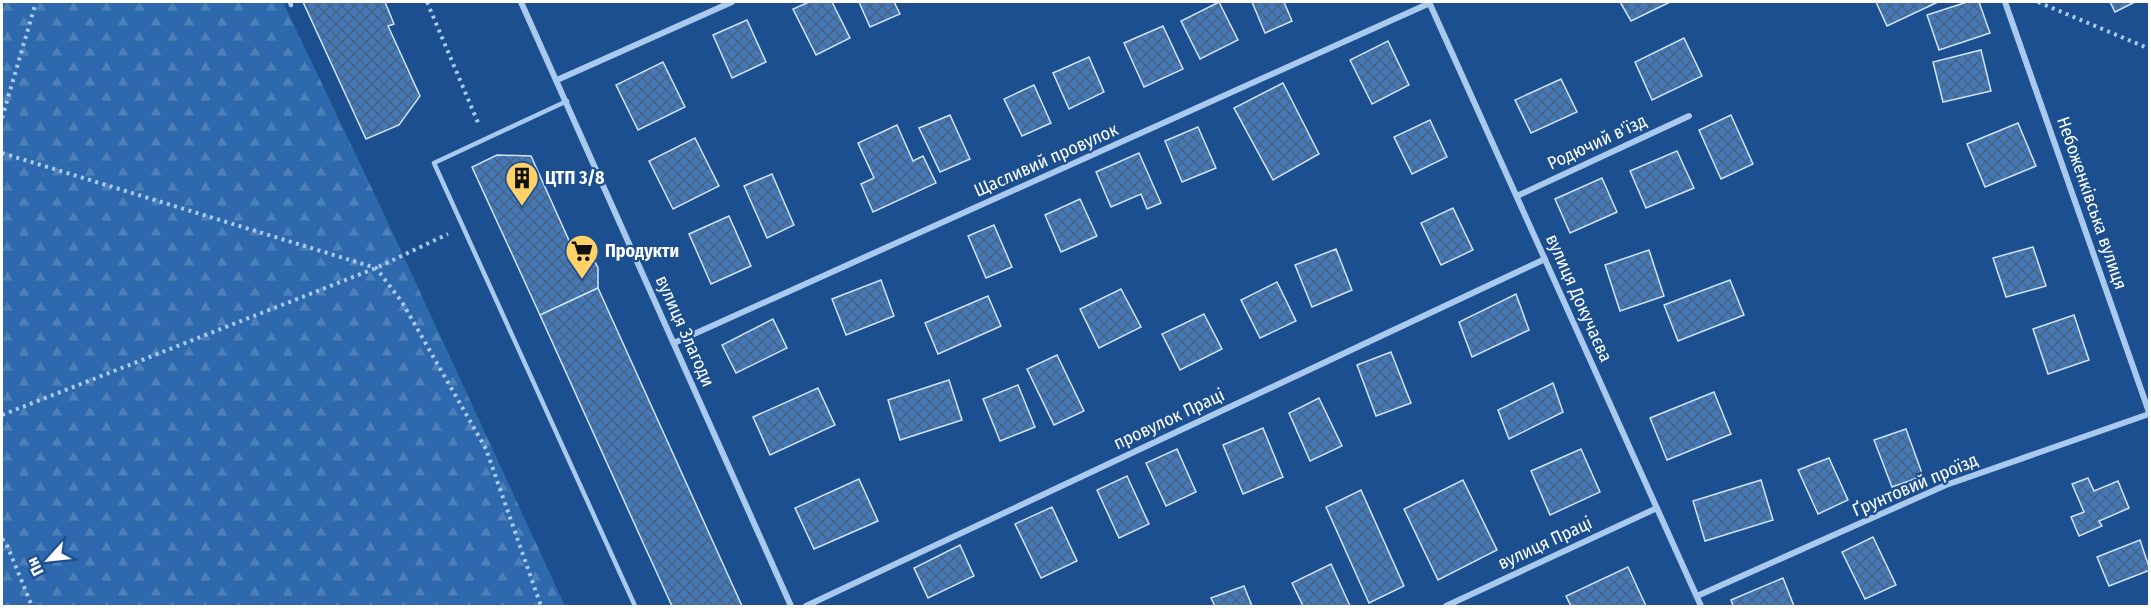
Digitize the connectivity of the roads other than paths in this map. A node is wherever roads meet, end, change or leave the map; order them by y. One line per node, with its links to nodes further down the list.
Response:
1 (521, 2): 5 (street, вулиця Злагоди)
2 (732, 2): 5 (street)
3 (1429, 2): 8 (street, вулиця Докучаєва); 10 (street, Щасливий провулок)
4 (2005, 2): 11 (street, Небоженківська вулиця)
5 (556, 80): 6 (street, вулиця Злагоди)
6 (567, 101): 10 (street, вулиця Злагоди); 14 (lane)
7 (1689, 116): 8 (street, Родючий в'їзд)
8 (1517, 196): 9 (street, вулиця Докучаєва)
9 (1545, 259): 12 (street, вулиця Докучаєва); 16 (street, провулок Праці)
10 (674, 343): 15 (street, вулиця Злагоди)
11 (2149, 415): 13 (street, Ґрунтовий проїзд)
12 (1657, 508): 13 (street, вулиця Докучаєва); 17 (street, вулиця Праці)
13 (1697, 596): 18 (street, вулиця Докучаєва)
14 (635, 606)
15 (791, 606)
16 (807, 606)
17 (1446, 606)
18 (1701, 606)

